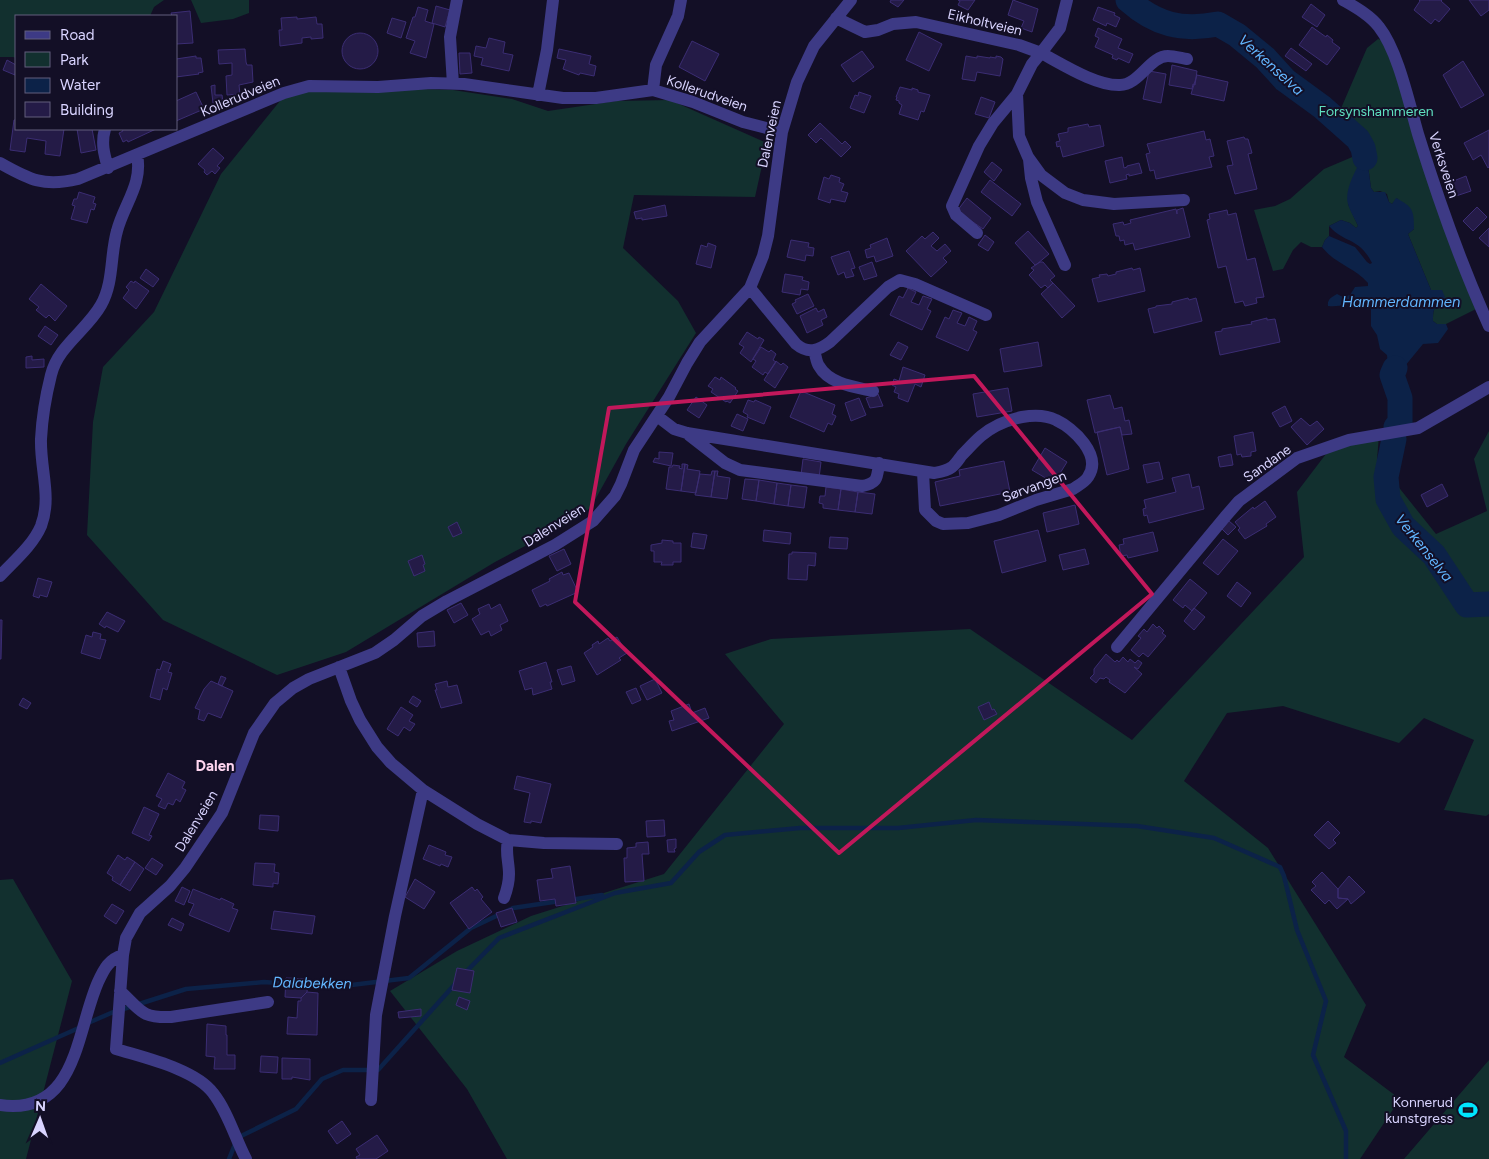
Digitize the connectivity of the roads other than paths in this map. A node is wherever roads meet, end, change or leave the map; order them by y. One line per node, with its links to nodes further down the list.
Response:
1 (457, 0): 10 (street)
2 (553, 0): 13 (street)
3 (681, 0): 11 (street)
4 (851, 0): 7 (street, Dalenveien)
5 (1067, 0): 8 (street)
6 (1343, 0): 25 (street, Verksveien)
7 (836, 18): 8 (street, Eikholtveien); 15 (street, Dalenveien)
8 (1041, 53): 9 (street, Eikholtveien); 12 (street)
9 (1187, 59)
10 (453, 84): 13 (street, Kollerudveien); 16 (street, Kollerudveien)
11 (652, 90): 13 (street, Kollerudveien); 15 (street, Kollerudveien)
12 (1017, 94): 17 (street); 21 (street)
13 (538, 95)
14 (105, 130): 19 (street)
15 (782, 132): 23 (street, Dalenveien)
16 (137, 155): 19 (street, Kollerudveien); 33 (street)
17 (1028, 157): 20 (street); 22 (street)
18 (0, 163): 19 (street, Kollerudveien)
19 (108, 168)
20 (1184, 200)
21 (977, 233)
22 (1065, 265)
23 (750, 288): 26 (street); 29 (street, Dalenveien)
24 (986, 315): 26 (street)
25 (1489, 326)
26 (814, 350): 28 (street)
27 (1489, 387): 34 (street, Sandane)
28 (873, 391)
29 (657, 416): 30 (street, Sørvangen); 35 (street, Dalenveien)
30 (687, 433): 31 (street, Sørvangen); 31 (street)
31 (880, 463): 32 (street, Sørvangen)
32 (923, 472): 32 (street, Sørvangen)
33 (0, 576)
34 (1117, 647)
35 (339, 667): 36 (street); 40 (street, Dalenveien)
36 (423, 790): 37 (street); 43 (street)
37 (508, 840): 38 (street); 39 (street)
38 (617, 844)
39 (504, 898)
40 (123, 955): 41 (street, Dalenveien); 44 (street)
41 (120, 991): 42 (street); 45 (street, Dalenveien)
42 (268, 1002)
43 (371, 1100)
44 (0, 1105)
45 (246, 1159)

